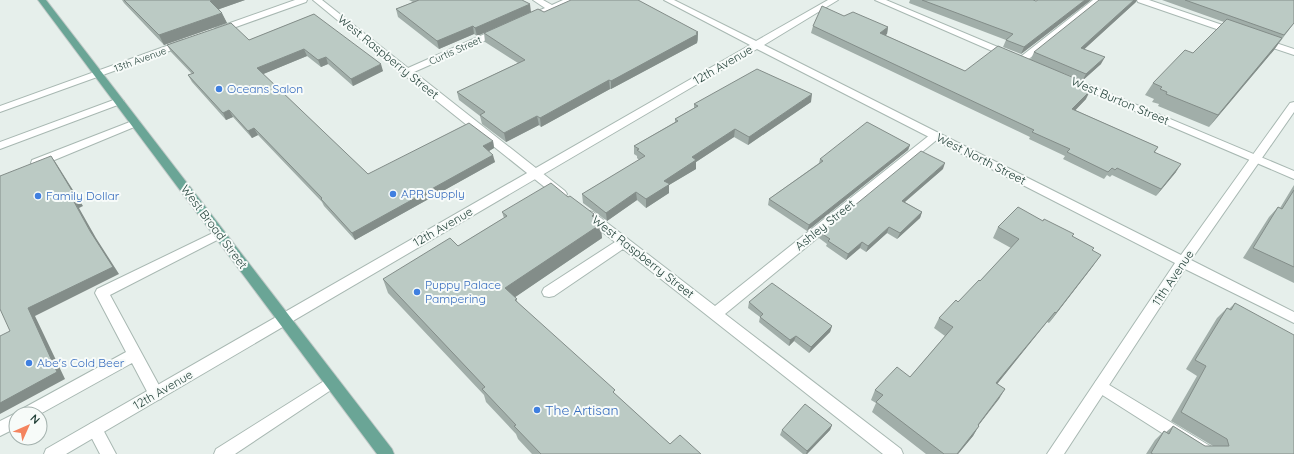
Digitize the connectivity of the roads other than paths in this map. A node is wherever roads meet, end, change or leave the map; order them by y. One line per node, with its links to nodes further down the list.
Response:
1 (42, 0): 20 (main road, West Broad Street)
2 (303, 0): 14 (street)
3 (317, 0): 18 (street, West Raspberry Street)
4 (537, 0): 11 (street)
5 (570, 0): 11 (street)
6 (668, 0): 16 (street, West North Street)
7 (834, 0): 16 (street, 12th Avenue)
8 (879, 0): 9 (street)
9 (1098, 0)
10 (1141, 0): 17 (street)
11 (552, 8): 12 (street)
12 (522, 21)
13 (508, 27): 18 (street, Curtis Street)
14 (208, 34)
15 (193, 40): 20 (street, 13th Avenue)
16 (757, 45): 25 (street, West North Street); 29 (street, 12th Avenue)
17 (1294, 52)
18 (406, 72): 29 (street, West Raspberry Street)
19 (1052, 73): 27 (street, West Burton Street)
20 (98, 74): 21 (main road, West Broad Street); 23 (street, 13th Avenue)
21 (119, 101): 24 (main road, West Broad Street); 26 (street)
22 (1294, 105): 27 (street, 11th Avenue)
23 (0, 110)
24 (135, 123): 28 (street); 33 (main road, West Broad Street)
25 (935, 136): 35 (street, West North Street); 37 (street, Ashley Street)
26 (0, 146)
27 (1257, 159): 30 (street, West Burton Street); 35 (street, 11th Avenue)
28 (28, 166)
29 (534, 174): 31 (street, West Raspberry Street); 39 (street, 12th Avenue)
30 (1294, 174)
31 (570, 201)
32 (582, 210): 34 (street, West Raspberry Street)
33 (219, 234): 39 (main road, West Broad Street); 40 (street)
34 (624, 242): 36 (street); 37 (street, West Raspberry Street)
35 (1183, 262): 38 (street, West North Street); 42 (street, 11th Avenue)
36 (549, 292)
37 (715, 314): 50 (street, West Raspberry Street)
38 (1294, 318)
39 (284, 320): 41 (main road, West Broad Street); 43 (street, 12th Avenue)
40 (135, 354): 43 (street); 44 (street)
41 (332, 382): 48 (street); 49 (main road, West Broad Street)
42 (1101, 386): 51 (street, 11th Avenue); 52 (street)
43 (156, 394): 45 (street, 12th Avenue)
44 (41, 406)
45 (95, 429): 46 (street, 12th Avenue); 47 (street)
46 (52, 454)
47 (108, 454)
48 (222, 454)
49 (386, 454)
50 (895, 454)
51 (1056, 454)
52 (1209, 454)

